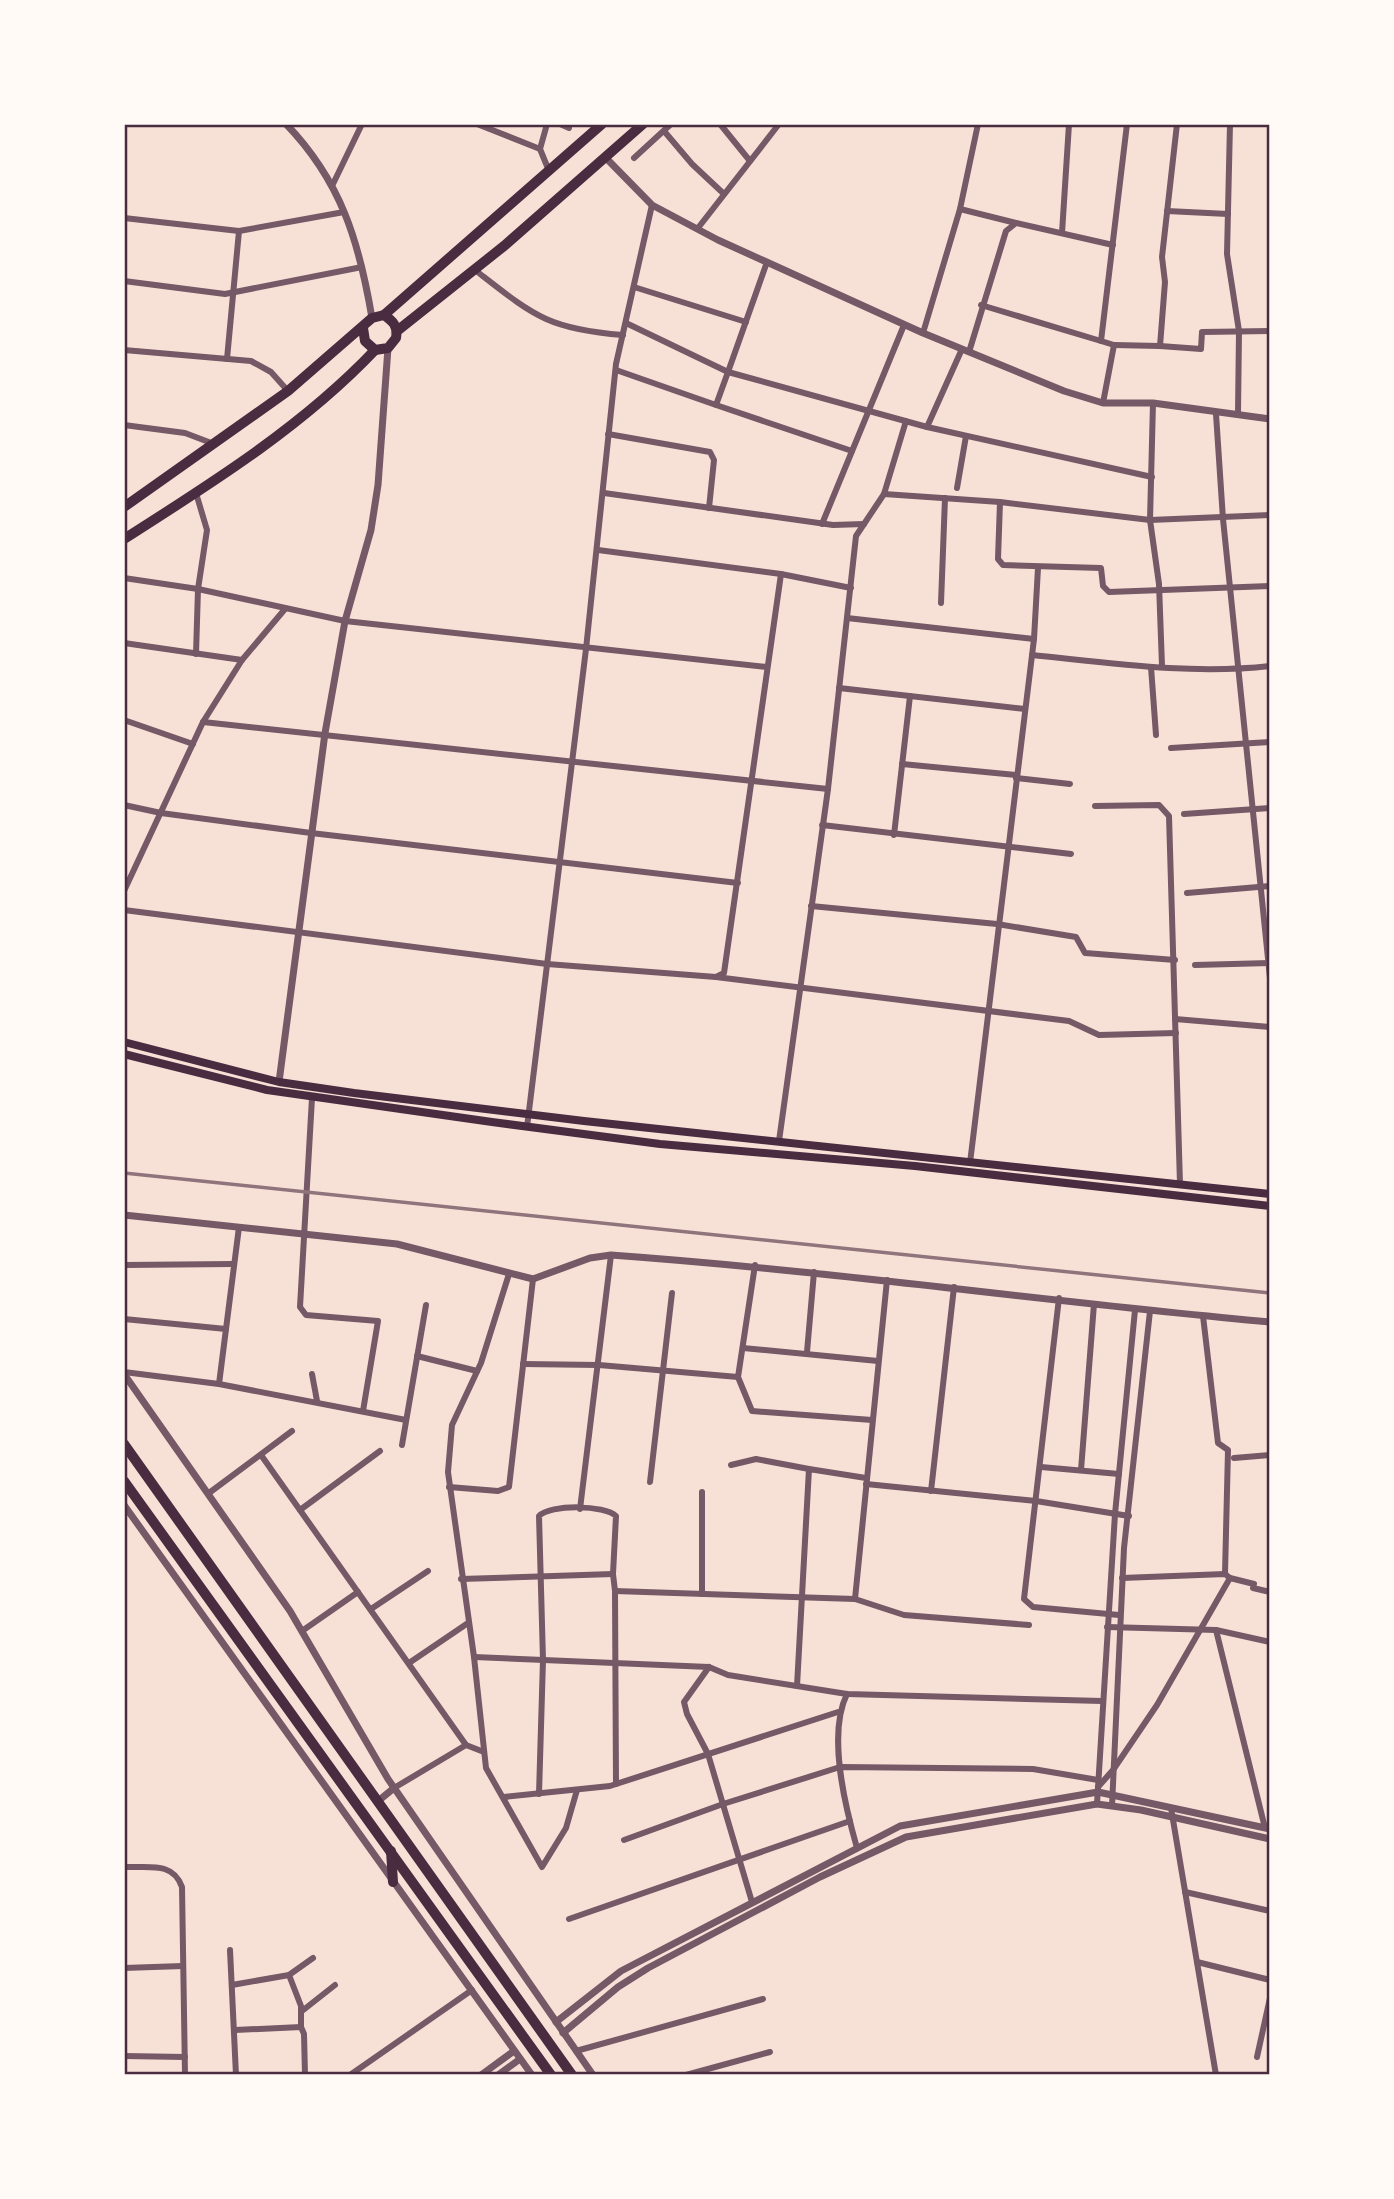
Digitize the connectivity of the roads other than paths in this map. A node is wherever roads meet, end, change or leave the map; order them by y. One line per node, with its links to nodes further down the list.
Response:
1 (286, 124): 23 (street)
2 (362, 124): 23 (street)
3 (477, 124): 18 (street)
4 (547, 124): 18 (street)
5 (560, 124): 16 (street)
6 (602, 124): 22 (highway)
7 (643, 124): 19 (highway)
8 (671, 124): 17 (street)
9 (720, 124): 21 (street)
10 (779, 124): 21 (street)
11 (978, 124): 26 (street)
12 (1069, 124): 34 (street)
13 (1127, 124): 35 (street)
14 (1177, 124): 27 (street)
15 (1230, 124): 29 (street)
16 (569, 128)
17 (664, 131): 20 (street); 24 (street)
18 (540, 149): 22 (street)
19 (606, 157): 25 (street); 38 (highway)
20 (634, 158)
21 (750, 161): 24 (street)
22 (549, 171): 43 (highway)
23 (333, 184): 28 (street)
24 (724, 194): 32 (street)
25 (652, 205): 32 (street); 40 (street)
26 (960, 209): 31 (street); 52 (street)
27 (1167, 211): 29 (street); 56 (street)
28 (344, 212): 33 (street); 37 (street)
29 (1228, 214): 50 (street)
30 (124, 218): 33 (street)
31 (1016, 223): 34 (street); 42 (street)
32 (698, 228): 36 (street)
33 (239, 231): 41 (street)
34 (1062, 233): 35 (street)
35 (1114, 245): 54 (street)
36 (766, 262): 45 (street); 47 (street)
37 (362, 267): 41 (street); 44 (street)
38 (475, 270): 49 (highway); 53 (street)
39 (124, 281): 41 (street)
40 (634, 287): 45 (street); 46 (street)
41 (233, 293): 61 (street)
42 (981, 305): 54 (street); 60 (street)
43 (384, 315): 44 (highway); 49 (highway)
44 (372, 318): 48 (highway)
45 (746, 322): 63 (street)
46 (626, 323): 53 (street); 63 (street)
47 (904, 325): 52 (street); 68 (street)
48 (363, 328): 59 (highway); 64 (highway)
49 (397, 331): 57 (highway)
50 (1238, 331): 51 (street); 56 (street); 69 (street)
51 (1270, 331)
52 (923, 333): 60 (street)
53 (623, 335): 62 (street)
54 (1101, 341): 55 (street)
55 (1114, 345): 56 (street); 65 (street)
56 (1160, 346)
57 (388, 348): 59 (highway); 106 (street)
58 (124, 349): 61 (street)
59 (375, 351): 81 (highway)
60 (966, 351): 65 (street); 74 (street)
61 (227, 359): 64 (street)
62 (615, 370): 67 (street); 75 (street)
63 (728, 372): 67 (street); 68 (street)
64 (288, 391): 77 (highway)
65 (1103, 403): 66 (street)
66 (1153, 403): 70 (street); 79 (street)
67 (716, 405): 78 (street)
68 (866, 412): 72 (street); 78 (street)
69 (1238, 413): 70 (street); 71 (street)
70 (1216, 414): 89 (street)
71 (1270, 419)
72 (906, 421): 74 (street); 83 (street)
73 (124, 425): 77 (street)
74 (928, 427): 76 (street)
75 (608, 434): 82 (street); 87 (street)
76 (967, 436): 79 (street); 80 (street)
77 (214, 444): 86 (highway)
78 (852, 451): 91 (street)
79 (1152, 477): 90 (street)
80 (957, 488)
81 (196, 493): 93 (highway); 101 (street)
82 (604, 493): 87 (street); 94 (street)
83 (884, 494): 84 (street); 92 (street)
84 (946, 498): 85 (street); 103 (street)
85 (1000, 502): 90 (street); 95 (street)
86 (124, 507)
87 (709, 508): 91 (street)
88 (1270, 515): 89 (street)
89 (1223, 519): 90 (street); 102 (street)
90 (1150, 520): 100 (street)
91 (822, 524): 92 (street)
92 (864, 524): 99 (street)
93 (124, 538)
94 (598, 550): 96 (street); 109 (street)
95 (1038, 568): 100 (street); 107 (street)
96 (781, 574): 99 (street); 115 (street)
97 (124, 578): 101 (street)
98 (1270, 586): 102 (street)
99 (851, 588): 105 (street)
100 (1159, 588): 102 (street); 113 (street)
101 (198, 589): 104 (street); 110 (street)
102 (1233, 589): 117 (street)
103 (941, 603)
104 (285, 609): 106 (street); 112 (street)
105 (847, 618): 107 (street); 118 (street)
106 (345, 621): 109 (street); 123 (street)
107 (1034, 639): 111 (street)
108 (124, 643): 110 (street)
109 (586, 649): 115 (street); 129 (street)
110 (196, 654): 112 (street)
111 (1032, 656): 116 (street); 120 (street)
112 (242, 660): 122 (street)
113 (1162, 666): 116 (street); 117 (street)
114 (1270, 666): 117 (street)
115 (768, 667): 132 (street)
116 (1151, 667): 124 (street)
117 (1240, 670): 126 (street)
118 (839, 688): 119 (street); 134 (street)
119 (911, 696): 120 (street); 130 (street)
120 (1025, 709): 131 (street)
121 (124, 720): 127 (street)
122 (203, 722): 123 (street); 127 (street)
123 (325, 733): 129 (street); 142 (street)
124 (1156, 735)
125 (1270, 742): 126 (street)
126 (1247, 743): 128 (street); 137 (street)
127 (193, 744): 139 (street)
128 (1171, 748)
129 (573, 760): 132 (street); 146 (street)
130 (902, 764): 131 (street); 143 (street)
131 (1016, 777): 133 (street); 144 (street)
132 (753, 782): 134 (street); 147 (street)
133 (1070, 784)
134 (828, 789): 141 (street)
135 (124, 805): 139 (street)
136 (1095, 806): 155 (street)
137 (1253, 808): 138 (street); 140 (street); 148 (street)
138 (1270, 808)
139 (161, 813): 142 (street); 149 (street)
140 (1184, 814)
141 (822, 825): 143 (street); 151 (street)
142 (311, 833): 146 (street); 154 (street)
143 (894, 835): 144 (street)
144 (1007, 845): 145 (street); 153 (street)
145 (1072, 854)
146 (560, 860): 147 (street); 157 (street)
147 (738, 883): 159 (street)
148 (1266, 887): 150 (street); 156 (street)
149 (124, 891)
150 (1187, 893)
151 (811, 906): 153 (street); 161 (street)
152 (124, 910): 154 (street)
153 (997, 924): 155 (street); 162 (street)
154 (299, 934): 157 (street); 168 (street)
155 (1176, 960): 163 (street)
156 (1269, 963): 158 (street); 160 (street)
157 (547, 964): 159 (street); 170 (street)
158 (1195, 965)
159 (716, 977): 161 (street)
160 (1270, 978)
161 (800, 990): 162 (street); 172 (street)
162 (988, 1010): 165 (street); 173 (street)
163 (1175, 1019): 164 (street); 165 (street)
164 (1270, 1027)
165 (1176, 1033): 174 (street)
166 (124, 1042): 168 (main road)
167 (124, 1054): 169 (main road)
168 (279, 1082): 170 (main road)
169 (312, 1098): 171 (main road); 179 (street)
170 (528, 1114): 171 (street); 172 (main road)
171 (527, 1127): 176 (main road)
172 (779, 1141): 173 (main road)
173 (970, 1163): 174 (main road)
174 (1180, 1184): 175 (main road)
175 (1270, 1194)
176 (1270, 1206)
177 (124, 1215): 178 (street)
178 (239, 1227): 179 (street); 181 (street)
179 (302, 1232): 185 (street); 212 (street)
180 (611, 1255): 183 (street); 186 (street); 204 (street)
181 (233, 1264): 182 (street); 198 (street)
182 (124, 1265)
183 (755, 1265): 184 (street); 199 (street)
184 (814, 1272): 187 (street); 200 (street)
185 (509, 1274): 186 (street); 205 (street)
186 (533, 1279): 203 (street)
187 (887, 1280): 188 (street); 202 (street)
188 (954, 1287): 190 (street); 231 (street)
189 (672, 1293): 206 (street)
190 (1059, 1298): 191 (street); 223 (street)
191 (1094, 1304): 193 (street); 225 (street)
192 (426, 1305): 201 (street)
193 (1135, 1310): 194 (street); 226 (street)
194 (1150, 1311): 195 (street); 239 (street)
195 (1203, 1316): 197 (street); 242 (street)
196 (124, 1319): 198 (street)
197 (1270, 1322)
198 (226, 1329): 210 (street)
199 (743, 1348): 200 (street); 209 (street)
200 (807, 1352): 202 (street)
201 (417, 1356): 205 (street); 213 (street)
202 (878, 1361): 214 (street)
203 (523, 1364): 204 (street); 230 (street)
204 (599, 1365): 206 (street); 236 (street)
205 (477, 1371): 230 (street)
206 (665, 1372): 209 (street); 229 (street)
207 (124, 1373): 210 (street); 233 (street)
208 (312, 1374): 211 (street)
209 (738, 1377): 214 (street)
210 (219, 1384): 211 (street)
211 (317, 1401): 212 (street)
212 (363, 1411): 213 (street)
213 (406, 1420): 217 (street)
214 (872, 1420): 228 (street)
215 (292, 1431): 219 (street)
216 (124, 1444): 284 (highway)
217 (402, 1445)
218 (380, 1451): 237 (street)
219 (261, 1455): 233 (street); 237 (street)
220 (1270, 1455): 221 (street)
221 (1234, 1458)
222 (731, 1465): 224 (street)
223 (1041, 1468): 225 (street); 234 (street)
224 (809, 1469): 228 (street); 250 (street)
225 (1081, 1470): 226 (street)
226 (1119, 1474): 238 (street)
227 (124, 1481): 289 (highway)
228 (866, 1481): 231 (street); 251 (street)
229 (650, 1482)
230 (449, 1487): 245 (street)
231 (931, 1491): 234 (street)
232 (702, 1492): 249 (street)
233 (209, 1493): 261 (street)
234 (1036, 1502): 238 (street); 253 (street)
235 (124, 1505): 291 (street)
236 (580, 1509): 241 (street); 243 (street)
237 (300, 1510): 247 (street)
238 (1115, 1514): 239 (street); 253 (street)
239 (1129, 1516): 244 (street)
240 (428, 1571): 252 (street)
241 (612, 1574): 243 (street); 246 (street)
242 (1228, 1576): 244 (street); 248 (street); 259 (street)
243 (540, 1577): 245 (street); 264 (street)
244 (1122, 1578): 254 (street)
245 (461, 1579): 255 (street)
246 (615, 1591): 249 (street); 265 (street)
247 (358, 1592): 252 (street); 261 (street)
248 (1270, 1592)
249 (702, 1594): 250 (street)
250 (803, 1598): 251 (street); 268 (street)
251 (855, 1599): 256 (street)
252 (371, 1609): 266 (street)
253 (1108, 1614): 254 (street); 257 (street)
254 (1119, 1615): 258 (street)
255 (468, 1623): 263 (street); 266 (street)
256 (1029, 1625)
257 (1107, 1627): 258 (street); 270 (street)
258 (1119, 1628): 259 (street); 276 (street)
259 (1200, 1629): 260 (street); 276 (street)
260 (1216, 1630): 262 (street); 292 (street)
261 (302, 1631): 279 (street)
262 (1270, 1642)
263 (474, 1657): 264 (street); 273 (street)
264 (543, 1660): 265 (street); 281 (street)
265 (615, 1663): 267 (street); 277 (street)
266 (409, 1664): 272 (street)
267 (709, 1667): 268 (street); 274 (street)
268 (797, 1686): 269 (street)
269 (847, 1694): 270 (street); 271 (street)
270 (1101, 1702): 278 (street)
271 (838, 1712): 274 (street); 275 (street)
272 (466, 1745): 273 (street); 279 (street)
273 (484, 1752): 283 (street)
274 (708, 1754): 277 (street); 285 (street)
275 (841, 1767): 278 (street); 285 (street); 290 (street)
276 (1113, 1770): 278 (street); 282 (street)
277 (616, 1784): 280 (street)
278 (1098, 1787): 282 (street); 286 (street); 295 (street)
279 (394, 1788): 284 (street); 317 (street)
280 (577, 1790): 281 (street); 283 (street)
281 (539, 1794): 283 (street)
282 (1112, 1796): 287 (street); 288 (street)
283 (504, 1797)
284 (377, 1801): 336 (highway)
285 (723, 1804): 294 (street); 297 (street)
286 (1097, 1804): 287 (street); 320 (street)
287 (1112, 1806): 288 (street)
288 (1171, 1812): 292 (street); 293 (street); 300 (street)
289 (368, 1820): 291 (street); 296 (highway)
290 (850, 1821): 295 (street); 297 (street)
291 (355, 1829): 299 (street)
292 (1267, 1829)
293 (1270, 1839)
294 (624, 1840)
295 (857, 1847): 301 (street)
296 (391, 1851): 299 (highway); 335 (highway)
297 (740, 1861): 301 (street); 303 (street)
298 (124, 1867): 307 (street)
299 (393, 1882): 313 (street)
300 (1185, 1892): 302 (street); 306 (street)
301 (752, 1902): 317 (street)
302 (1270, 1911)
303 (569, 1919)
304 (230, 1950): 311 (street)
305 (313, 1958): 309 (street)
306 (1197, 1962): 310 (street); 339 (street)
307 (183, 1966): 308 (street); 325 (street)
308 (124, 1968)
309 (289, 1975): 311 (street); 316 (street)
310 (1270, 1980)
311 (232, 1985): 319 (street)
312 (335, 1985): 316 (street)
313 (471, 1990): 321 (street); 331 (street)
314 (1270, 1998): 326 (street)
315 (763, 1999): 322 (street)
316 (302, 2011): 318 (street)
317 (556, 2022): 320 (street)
318 (301, 2027): 319 (street); 330 (street)
319 (235, 2030): 329 (street)
320 (563, 2033): 322 (street)
321 (514, 2051): 327 (street); 332 (street)
322 (576, 2051): 337 (street)
323 (770, 2052): 338 (street)
324 (124, 2056): 325 (street)
325 (185, 2057): 328 (street)
326 (1257, 2057)
327 (520, 2059): 333 (street); 334 (street)
328 (185, 2075)
329 (236, 2075)
330 (305, 2075)
331 (350, 2075)
332 (481, 2075)
333 (498, 2075)
334 (532, 2075)
335 (551, 2075)
336 (572, 2075)
337 (593, 2075)
338 (686, 2075)
339 (1216, 2075)

